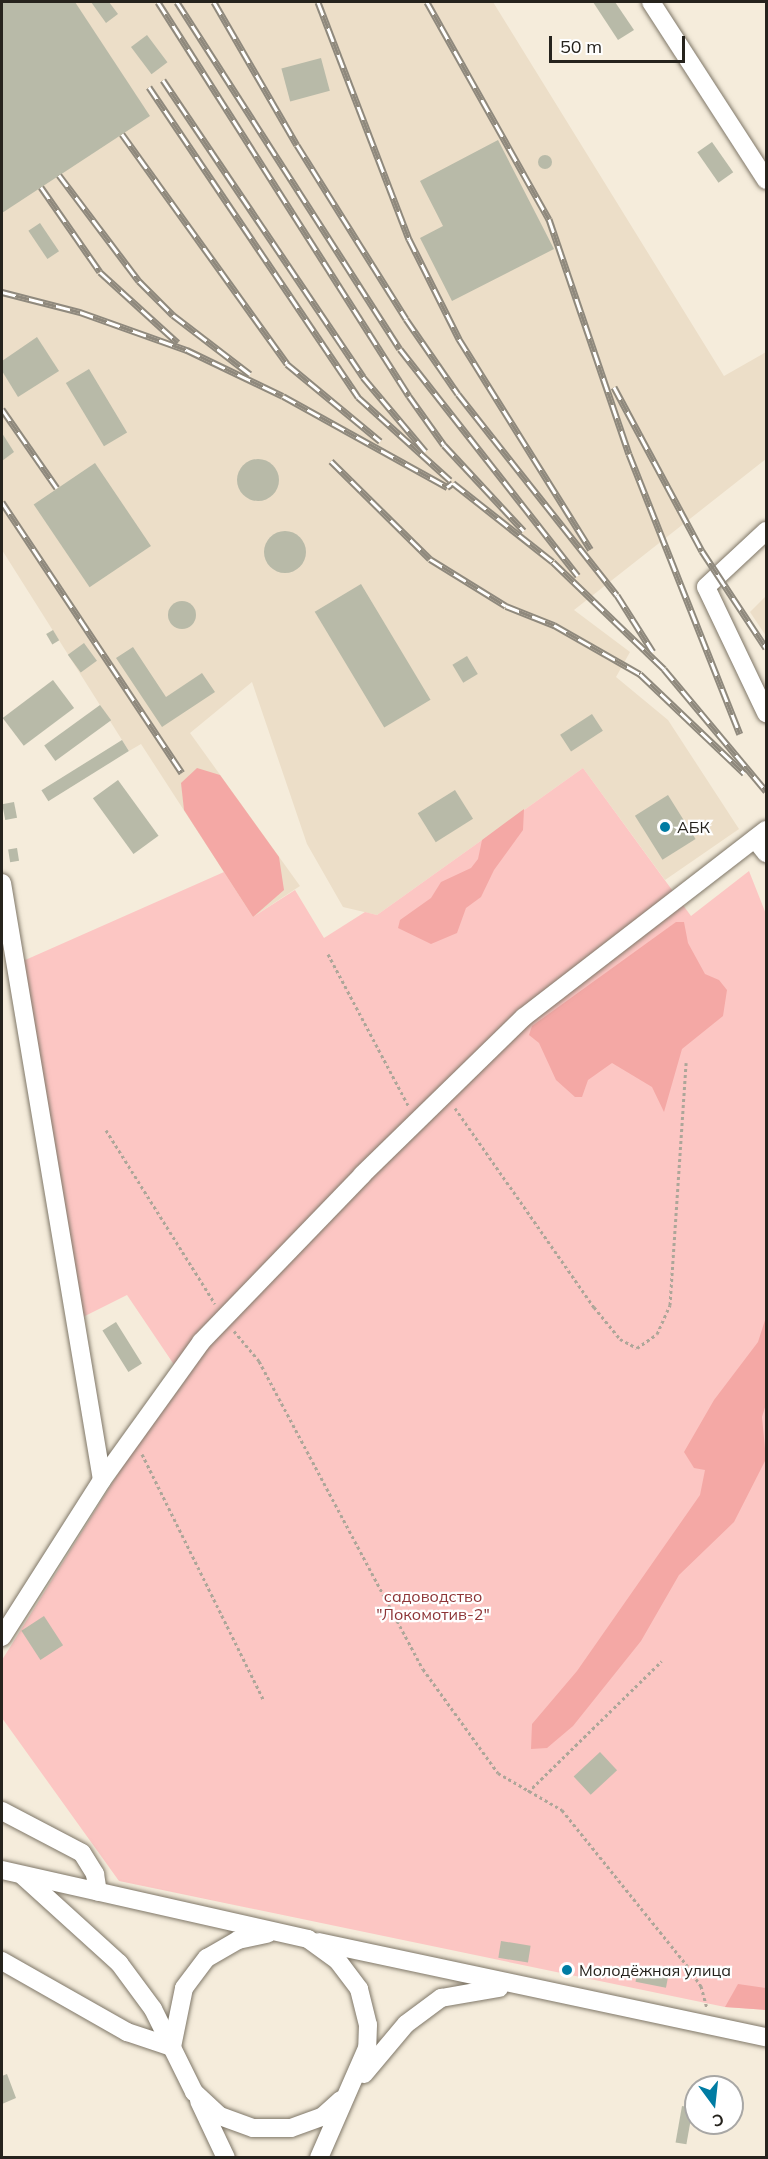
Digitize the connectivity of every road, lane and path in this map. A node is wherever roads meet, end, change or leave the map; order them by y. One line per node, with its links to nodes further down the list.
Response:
1 (651, 2): 2 (street)
2 (766, 180)
3 (766, 531): 4 (street)
4 (766, 713)
5 (763, 841): 10 (street)
6 (2, 883): 7 (street)
7 (2, 888): 15 (street)
8 (328, 954): 11 (path)
9 (686, 1063): 10 (path)
10 (445, 1095): 11 (street)
11 (417, 1121): 13 (street)
12 (106, 1130): 13 (path)
13 (224, 1318): 14 (street); 19 (path)
14 (132, 1437): 15 (street); 18 (path)
15 (102, 1480): 16 (street)
16 (2, 1637)
17 (662, 1661): 19 (path)
18 (264, 1701)
19 (528, 1792): 28 (path)
20 (2, 1811): 23 (street)
21 (2, 1870): 22 (street)
22 (22, 1875): 23 (street); 30 (street)
23 (98, 1892): 24 (street)
24 (274, 1933): 25 (street); 30 (street)
25 (308, 1940): 27 (street); 32 (street)
26 (2, 1961): 30 (street)
27 (525, 1988): 28 (street); 32 (street)
28 (706, 2024): 29 (street)
29 (766, 2037)
30 (172, 2047): 31 (street)
31 (191, 2084): 32 (street); 33 (street)
32 (351, 2092): 34 (street)
33 (226, 2157)
34 (319, 2157)

